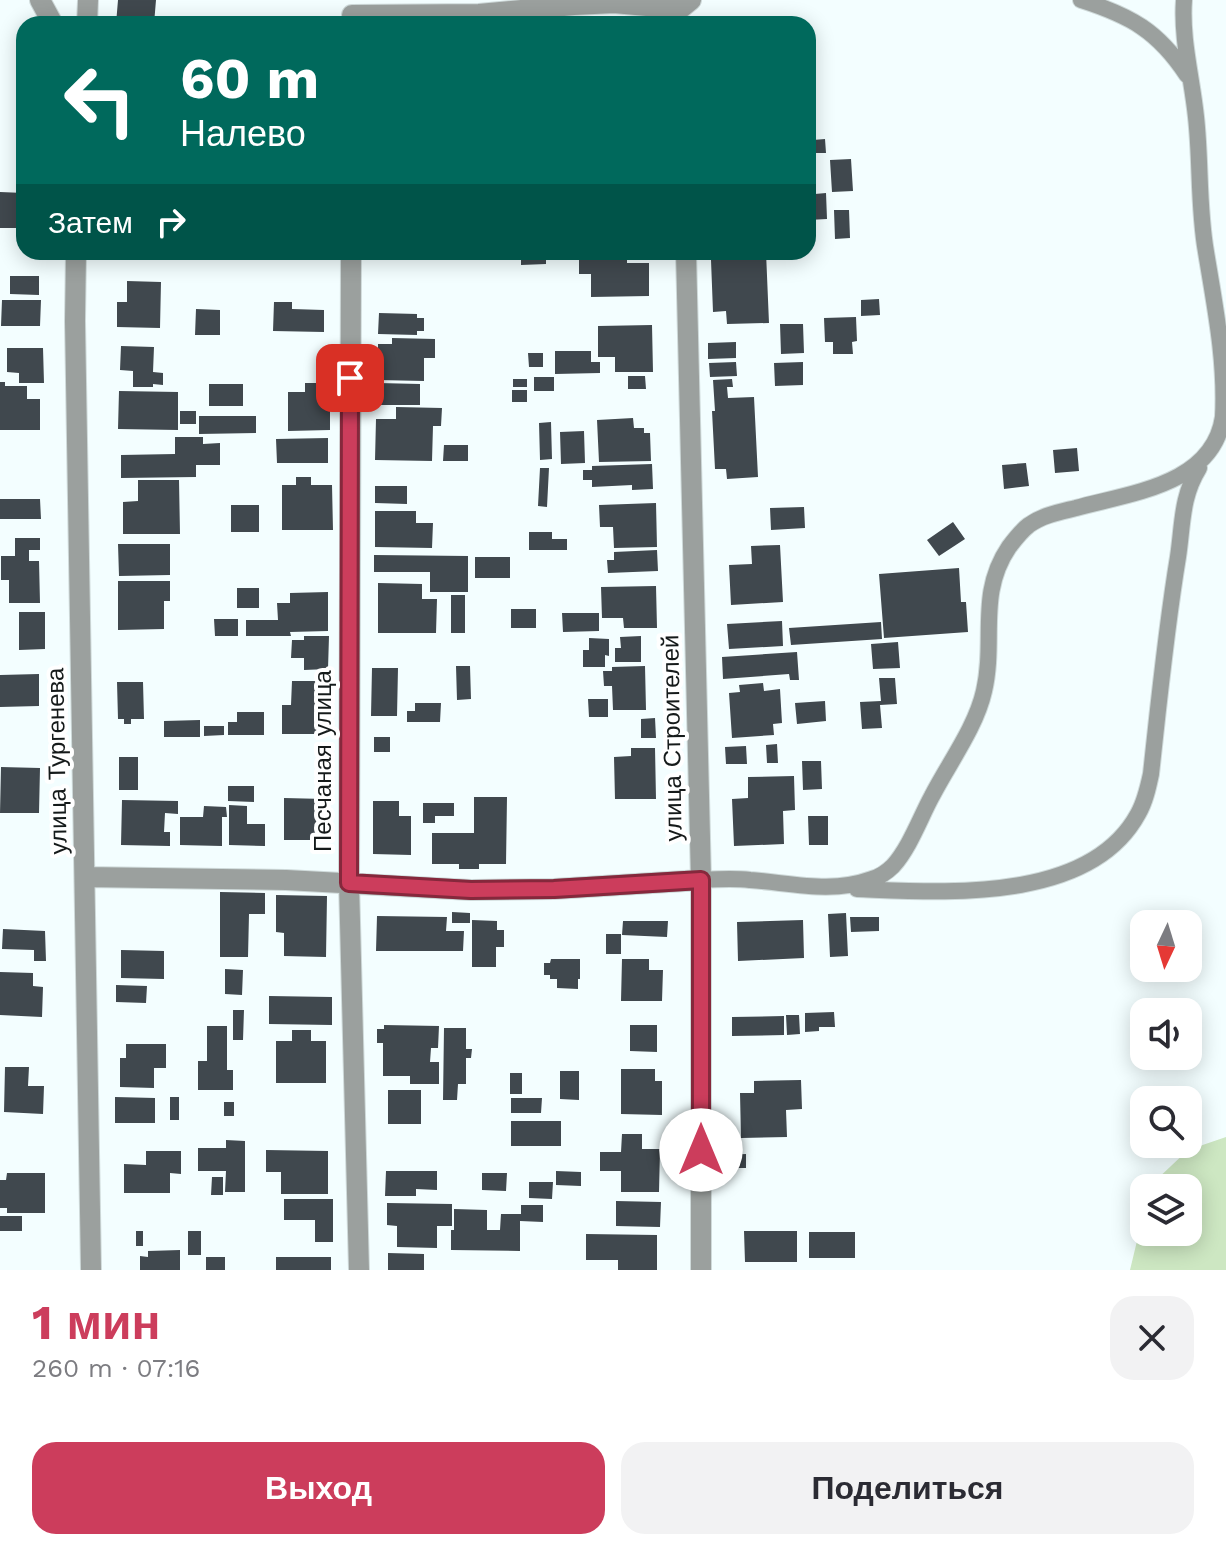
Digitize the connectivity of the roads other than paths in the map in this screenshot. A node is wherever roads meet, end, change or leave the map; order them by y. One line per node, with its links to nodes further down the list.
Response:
1 (1081, 0): 5 (lane)
2 (1184, 0): 5 (lane)
3 (684, 11): 4 (street)
4 (352, 13)
5 (1190, 80): 9 (lane)
6 (76, 260): 10 (street, улица Тургенева)
7 (351, 260): 12 (street, Песчаная улица)
8 (686, 260): 11 (street, улица Строителей)
9 (1204, 459): 13 (lane); 13 (lane)
10 (85, 877): 12 (street); 14 (street, улица Тургенева)
11 (701, 880): 12 (street); 13 (lane); 16 (street, улица Строителей)
12 (349, 883): 15 (street, Песчаная улица)
13 (835, 888)
14 (91, 1270)
15 (359, 1270)
16 (701, 1270)

